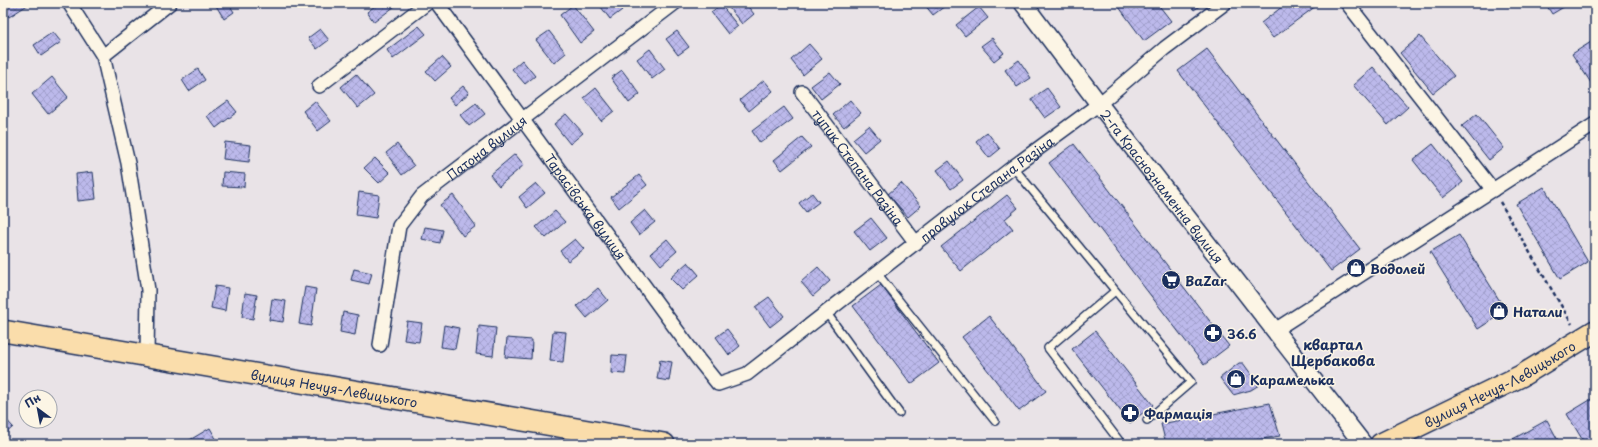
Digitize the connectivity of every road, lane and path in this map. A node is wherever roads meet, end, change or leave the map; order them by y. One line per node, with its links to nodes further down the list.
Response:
1 (69, 3): 9 (street)
2 (170, 3): 9 (street)
3 (427, 3): 10 (street)
4 (437, 3): 13 (street, Тарасівська вулиця)
5 (675, 3): 13 (street, Патона вулиця)
6 (1023, 3): 12 (street, 2-га Краснознаменна вулиця)
7 (1226, 3): 12 (street, провулок Степана Разіна)
8 (1347, 3): 16 (street)
9 (103, 56): 25 (street)
10 (319, 86)
11 (802, 92): 17 (street, тупик Степана Разіна)
12 (1099, 104): 15 (street, провулок Степана Разіна); 21 (street, 2-га Краснознаменна вулиця)
13 (522, 119): 24 (street, Патона вулиця); 26 (street, Тарасівська вулиця)
14 (1595, 124): 16 (street)
15 (1013, 167): 17 (street, провулок Степана Разіна); 19 (lane)
16 (1493, 190): 21 (street); 23 (path)
17 (916, 243): 18 (street, провулок Степана Разіна)
18 (877, 273): 20 (street, провулок Степана Разіна); 29 (lane)
19 (1115, 291): 28 (lane); 30 (lane)
20 (826, 312): 26 (street, провулок Степана Разіна); 27 (lane)
21 (1275, 330): 32 (street, 2-га Краснознаменна вулиця)
22 (3, 331): 25 (main road, вулиця Нечуя-Левицького)
23 (1588, 335): 33 (main road, вулиця Нечуя-Левицького)
24 (380, 344)
25 (147, 355): 31 (main road, вулиця Нечуя-Левицького)
26 (746, 374)
27 (899, 413)
28 (1147, 420)
29 (995, 421)
30 (1120, 442)
31 (664, 444)
32 (1363, 444)
33 (1381, 444)

